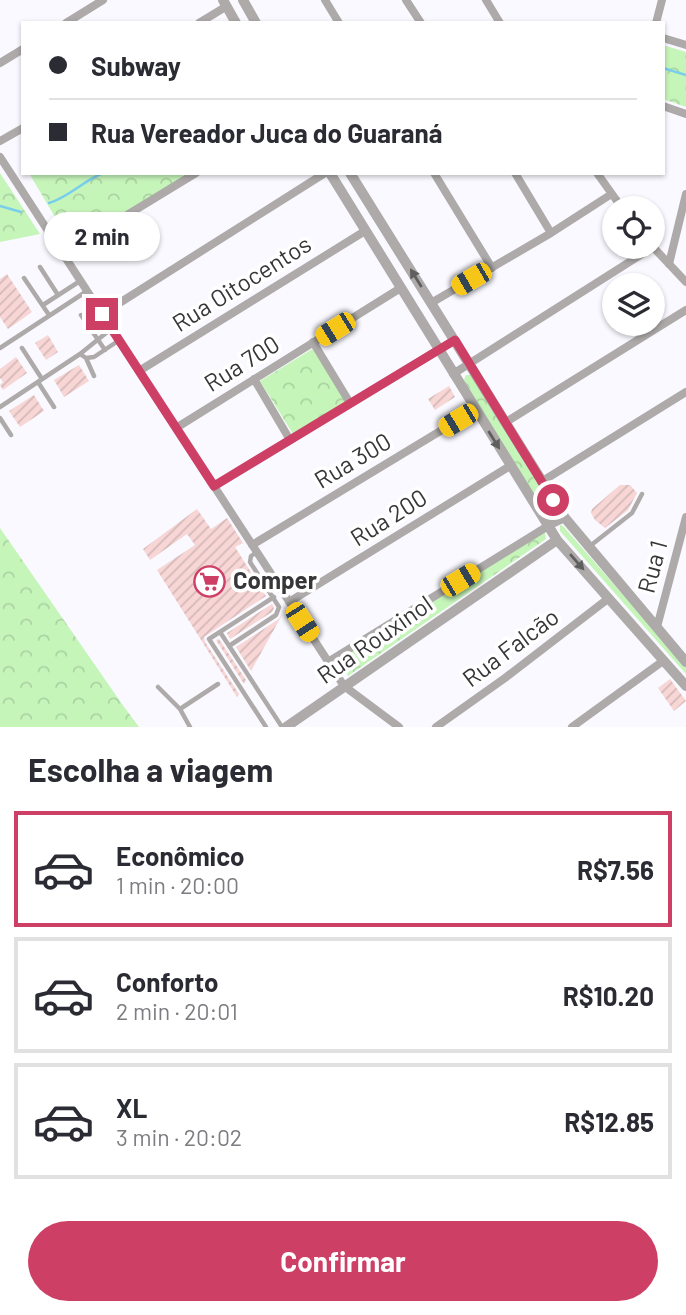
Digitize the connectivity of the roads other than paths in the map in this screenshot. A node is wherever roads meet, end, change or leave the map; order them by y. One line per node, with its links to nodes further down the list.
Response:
1 (103, 0): 8 (street)
2 (243, 0): 11 (street)
3 (325, 0): 12 (street)
4 (407, 0): 13 (street)
5 (486, 0): 14 (street)
6 (662, 0): 15 (street)
7 (225, 3): 9 (street); 10 (street)
8 (69, 21)
9 (202, 21)
10 (235, 21)
11 (256, 21)
12 (338, 21)
13 (420, 21)
14 (499, 21)
15 (657, 21)
16 (665, 39): 17 (street)
17 (686, 45)
18 (21, 51): 19 (street)
19 (0, 64)
20 (665, 107): 21 (street)
21 (686, 114)
22 (21, 129): 23 (street)
23 (0, 141)
24 (0, 157): 36 (street)
25 (193, 175): 36 (street)
26 (324, 175): 51 (street)
27 (328, 175): 34 (street)
28 (351, 175): 48 (street, one-way to 28)
29 (435, 175): 41 (street)
30 (516, 175): 35 (street)
31 (598, 175): 32 (street)
32 (610, 194): 35 (street)
33 (686, 194): 39 (street)
34 (365, 231): 45 (street); 67 (street, Rua Oitocentos)
35 (551, 233): 41 (street)
36 (63, 254): 43 (street)
37 (634, 259): 66 (street)
38 (664, 259): 39 (street)
39 (669, 264): 44 (street)
40 (40, 267): 47 (lane)
41 (492, 268): 48 (street)
42 (24, 278): 49 (lane)
43 (80, 281): 46 (street); 47 (lane)
44 (686, 282)
45 (400, 289): 59 (street, Rua 700); 63 (street)
46 (87, 291): 51 (street); 52 (lane)
47 (58, 295): 49 (lane)
48 (431, 303): 57 (street)
49 (43, 305): 52 (lane)
50 (686, 310): 78 (street)
51 (102, 314): 54 (street)
52 (50, 315): 60 (lane)
53 (81, 316): 55 (lane)
54 (111, 329): 55 (lane); 58 (street)
55 (97, 339): 62 (lane); 64 (lane)
56 (0, 340): 60 (lane)
57 (455, 340): 63 (street); 66 (street)
58 (119, 341): 62 (lane); 67 (street)
59 (313, 342): 70 (street, Rua 700); 73 (street)
60 (2, 347)
61 (22, 348): 71 (lane)
62 (105, 350): 65 (lane)
63 (438, 350): 68 (street); 73 (street)
64 (80, 354): 65 (lane); 71 (lane)
65 (86, 358): 69 (lane)
66 (469, 364): 68 (street); 78 (street)
67 (139, 370): 79 (street)
68 (453, 374): 76 (street)
69 (94, 376)
70 (254, 379): 79 (street, Rua 700); 81 (street)
71 (40, 380): 74 (lane); 75 (lane)
72 (686, 392): 83 (street)
73 (351, 403): 81 (street)
74 (0, 407)
75 (54, 407)
76 (475, 410): 82 (street, one-way to 82); 91 (street, Rua 300)
77 (0, 418): 80 (lane)
78 (506, 422): 83 (street)
79 (176, 428): 84 (street)
80 (11, 435)
81 (290, 440): 84 (street)
82 (510, 466): 88 (street); 94 (street, Rua 200)
83 (541, 482): 87 (street)
84 (214, 486): 91 (street)
85 (642, 494): 90 (lane)
86 (686, 517): 95 (street, Rua 1)
87 (565, 518): 88 (street); 90 (street)
88 (548, 526): 89 (street); 99 (street)
89 (557, 540): 93 (street, one-way to 93); 104 (street, Rua Rouxinol)
90 (589, 547): 95 (street)
91 (254, 548): 92 (lane); 94 (street)
92 (274, 597): 96 (lane); 97 (lane)
93 (609, 598): 98 (street); 110 (street, Rua Falcão)
94 (289, 602): 99 (street)
95 (657, 627): 100 (street)
96 (220, 632): 97 (lane); 107 (lane)
97 (229, 646): 108 (lane)
98 (663, 661): 102 (street); 111 (street)
99 (328, 662): 104 (street)
100 (686, 662)
101 (218, 684): 105 (lane)
102 (686, 686)
103 (158, 687): 105 (lane)
104 (344, 687): 108 (street, Rua Rouxinol); 109 (street)
105 (180, 709): 106 (lane)
106 (190, 727)
107 (266, 727)
108 (284, 727)
109 (400, 727)
110 (436, 727)
111 (572, 727)

